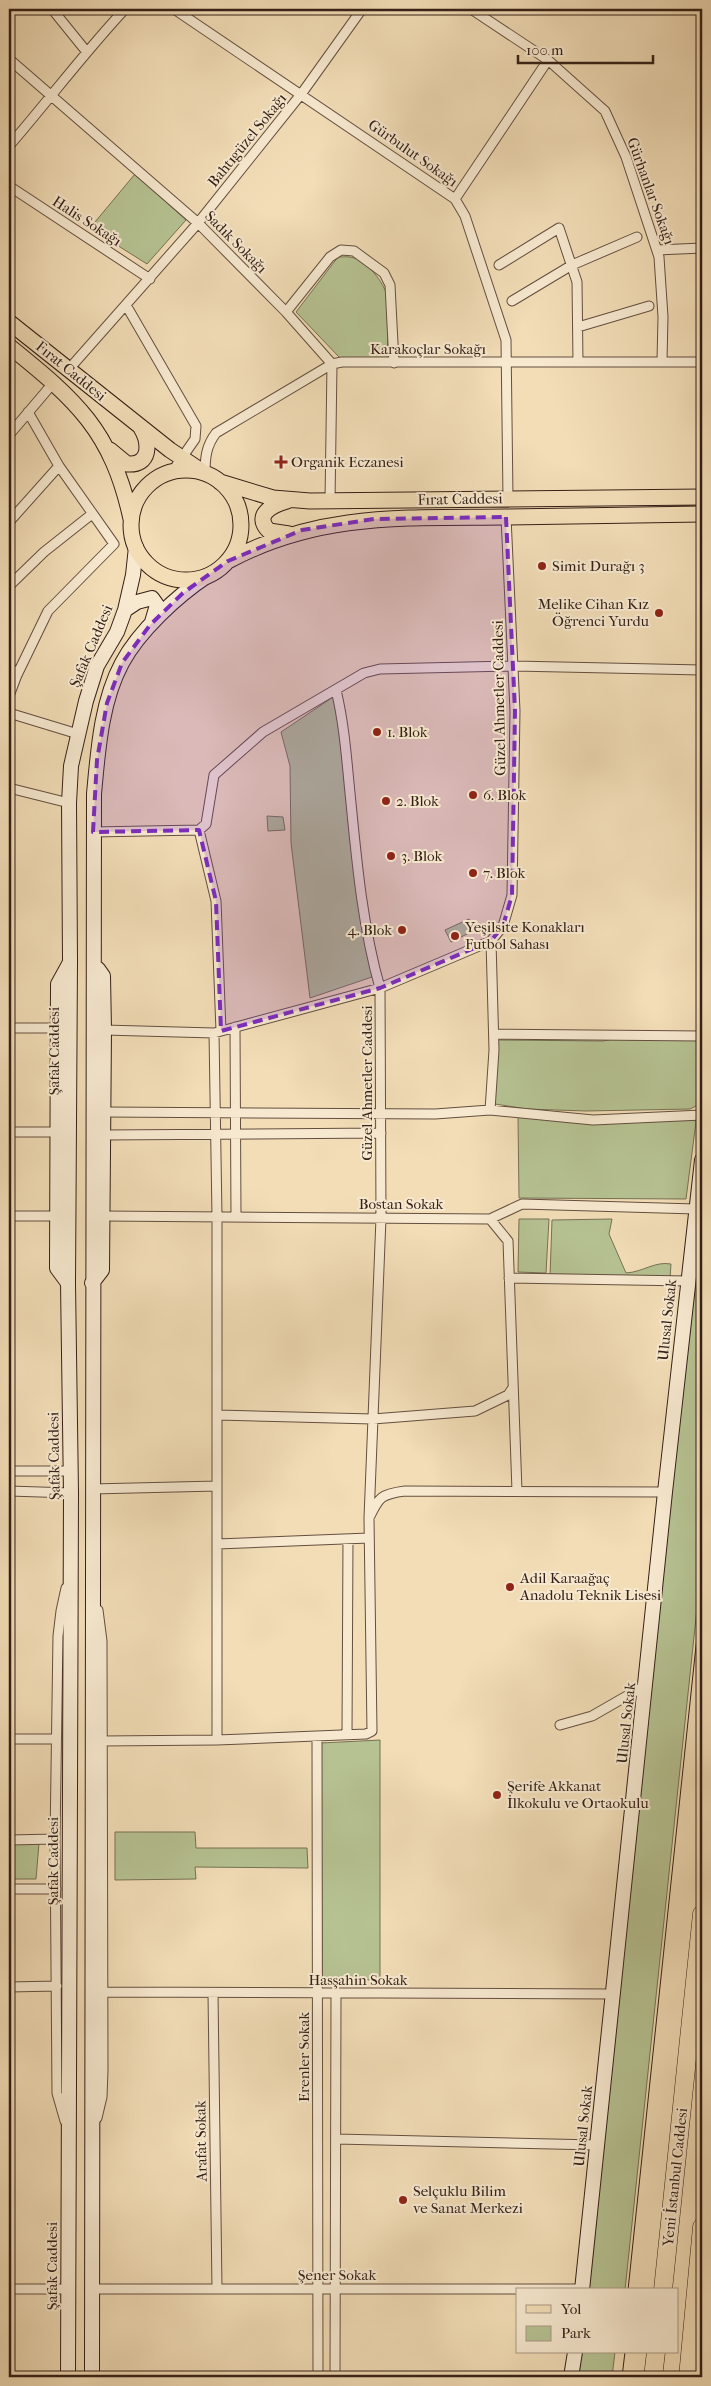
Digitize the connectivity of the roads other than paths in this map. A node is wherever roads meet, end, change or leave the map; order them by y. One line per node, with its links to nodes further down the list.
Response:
1 (52, 9): 6 (street)
2 (125, 9): 6 (street)
3 (174, 9): 9 (street, Gürbulut Sokağı)
4 (362, 9): 9 (street, Bahtıgüzel Sokağı)
5 (471, 9): 7 (street, Gürhanlar Sokağı)
6 (86, 51): 10 (street)
7 (548, 60): 13 (street); 17 (street, Gürhanlar Sokağı)
8 (11, 64): 10 (street, Sadık Sokağı)
9 (302, 94): 13 (street, Gürbulut Sokağı); 14 (street, Bahtıgüzel Sokağı)
10 (52, 96): 11 (street); 14 (street, Sadık Sokağı)
11 (9, 146)
12 (9, 186): 20 (street, Halis Sokağı)
13 (454, 198): 30 (street, Gürbulut Sokağı)
14 (198, 223): 20 (street, Bahtıgüzel Sokağı); 24 (street, Sadık Sokağı)
15 (637, 237): 19 (street)
16 (702, 248): 17 (street)
17 (657, 250): 28 (street, Gürhanlar Sokağı)
18 (499, 265): 19 (street)
19 (572, 265): 21 (street); 26 (street)
20 (150, 279): 22 (street, Bahtıgüzel Sokağı)
21 (512, 301)
22 (126, 305): 34 (street, Bahtıgüzel Sokağı); 40 (street)
23 (649, 306): 26 (street)
24 (286, 312): 29 (street); 33 (street, Sadık Sokağı)
25 (9, 322): 34 (main road, Fırat Caddesi)
26 (578, 327): 31 (street)
27 (9, 346): 35 (main road, Fırat Caddesi)
28 (662, 361): 31 (street, Karakoçlar Sokağı); 32 (street, Karakoçlar Sokağı)
29 (394, 362): 30 (street, Karakoçlar Sokağı); 33 (street, Karakoçlar Sokağı)
30 (508, 362): 31 (street, Karakoçlar Sokağı); 46 (street, Gürbulut Sokağı)
31 (578, 362)
32 (702, 362)
33 (332, 364): 43 (street, Karakoçlar Sokağı); 48 (street)
34 (69, 369): 37 (main road, Fırat Caddesi)
35 (54, 382): 36 (street); 39 (main road, Fırat Caddesi)
36 (28, 412): 38 (street); 41 (street)
37 (139, 426): 39 (main road); 40 (main road, Fırat Caddesi)
38 (9, 435)
39 (108, 447): 53 (main road, Fırat Caddesi)
40 (181, 458): 42 (street); 43 (main road, Fırat Caddesi)
41 (59, 466): 49 (street); 52 (street)
42 (172, 472): 43 (main road); 53 (main road)
43 (206, 474): 44 (main road)
44 (220, 482): 47 (main road, Fırat Caddesi); 56 (main road)
45 (702, 497): 46 (main road, Fırat Caddesi)
46 (508, 498): 48 (main road, Fırat Caddesi)
47 (291, 500): 48 (main road, Fırat Caddesi); 54 (main road)
48 (330, 500)
49 (92, 514): 58 (street); 64 (street)
50 (702, 514): 51 (main road, Fırat Caddesi)
51 (506, 517): 54 (main road, Fırat Caddesi); 62 (street, Güzel Ahmetler Caddesi)
52 (9, 522)
53 (131, 522): 55 (main road)
54 (289, 534): 56 (main road, Fırat Caddesi)
55 (136, 547): 57 (main road); 59 (main road, Şafak Caddesi)
56 (228, 560): 57 (main road)
57 (207, 576): 60 (main road)
58 (9, 586)
59 (125, 610): 60 (main road); 68 (main road, Şafak Caddesi)
60 (150, 625): 72 (main road)
61 (9, 666): 64 (street)
62 (514, 666): 63 (street); 65 (street); 73 (street, Güzel Ahmetler Caddesi)
63 (702, 670)
64 (17, 674): 66 (street)
65 (336, 690): 71 (street); 76 (street)
66 (9, 696)
67 (9, 713): 68 (street)
68 (78, 734): 70 (main road, Şafak Caddesi)
69 (9, 788): 70 (street)
70 (69, 803): 74 (main road, Şafak Caddesi)
71 (199, 830): 72 (street); 81 (street)
72 (93, 832): 75 (main road)
73 (491, 941): 76 (street, Güzel Ahmetler Caddesi); 82 (street)
74 (70, 961): 79 (main road); 107 (main road, Şafak Caddesi)
75 (93, 962): 80 (main road); 108 (main road)
76 (380, 988): 77 (street); 88 (street, Güzel Ahmetler Caddesi)
77 (235, 1027): 81 (street); 87 (street)
78 (9, 1028): 79 (street)
79 (59, 1028): 91 (main road)
80 (104, 1030): 81 (street); 85 (main road)
81 (218, 1032): 86 (street)
82 (494, 1034): 83 (street); 84 (street)
83 (702, 1036)
84 (490, 1110): 88 (street); 89 (street)
85 (104, 1112): 86 (street); 95 (main road)
86 (215, 1112): 87 (street); 93 (street)
87 (235, 1112): 88 (street); 94 (street)
88 (381, 1112): 92 (street, Güzel Ahmetler Caddesi)
89 (702, 1115)
90 (9, 1132): 91 (street)
91 (58, 1132): 99 (main road)
92 (381, 1133): 94 (street); 103 (street, Güzel Ahmetler Caddesi)
93 (215, 1134): 94 (street); 95 (street); 101 (street)
94 (235, 1134): 102 (street)
95 (103, 1136): 100 (main road)
96 (702, 1160): 97 (main road, Ulusal Sokak)
97 (696, 1209): 104 (street, Bostan Sokak); 106 (main road, Ulusal Sokak)
98 (9, 1216): 99 (street)
99 (58, 1216): 107 (main road)
100 (102, 1216): 101 (street, Bostan Sokak); 108 (main road)
101 (217, 1217): 102 (street, Bostan Sokak); 110 (street)
102 (236, 1217): 103 (street, Bostan Sokak)
103 (381, 1218): 104 (street, Bostan Sokak); 111 (street, Güzel Ahmetler Caddesi)
104 (490, 1219): 105 (street)
105 (508, 1278): 106 (street); 109 (street)
106 (688, 1281): 118 (main road, Ulusal Sokak)
107 (68, 1283): 113 (main road, Şafak Caddesi)
108 (92, 1284): 115 (main road)
109 (512, 1389): 111 (street); 117 (street)
110 (217, 1416): 111 (street); 114 (street)
111 (373, 1419): 120 (street, Güzel Ahmetler Caddesi)
112 (9, 1471): 113 (street)
113 (71, 1471): 119 (main road, Şafak Caddesi)
114 (217, 1486): 115 (street); 123 (street)
115 (92, 1489): 125 (main road)
116 (9, 1491): 119 (street)
117 (517, 1492): 118 (street); 120 (street)
118 (665, 1492): 128 (main road, Ulusal Sokak)
119 (71, 1493): 124 (main road, Şafak Caddesi)
120 (369, 1518): 121 (street, Güzel Ahmetler Caddesi)
121 (369, 1538): 122 (street); 130 (street, Güzel Ahmetler Caddesi)
122 (348, 1539): 123 (street); 130 (street)
123 (217, 1544): 134 (street)
124 (71, 1571): 126 (main road, Şafak Caddesi); 133 (street)
125 (92, 1574): 127 (main road); 135 (street)
126 (70, 1631): 127 (main road); 148 (main road, Şafak Caddesi)
127 (92, 1631): 149 (main road)
128 (646, 1685): 129 (street); 147 (main road, Ulusal Sokak)
129 (560, 1725)
130 (347, 1734): 131 (street)
131 (317, 1737): 134 (street); 145 (street, Erenler Sokak)
132 (9, 1739): 133 (street)
133 (56, 1739): 136 (street)
134 (217, 1740): 135 (street)
135 (102, 1741): 143 (street)
136 (55, 1839): 137 (street); 139 (street)
137 (9, 1840)
138 (9, 1889): 139 (street)
139 (56, 1889): 141 (street)
140 (702, 1914): 156 (highway, Yeni İstanbul Caddesi)
141 (57, 1986): 142 (street); 150 (street)
142 (9, 1987)
143 (103, 1992): 144 (street, Hasşahin Sokak); 151 (street)
144 (213, 1993): 145 (street, Hasşahin Sokak); 160 (street, Arafat Sokak)
145 (318, 1993): 146 (street, Hasşahin Sokak); 161 (street, Erenler Sokak)
146 (336, 1993): 147 (street, Hasşahin Sokak); 152 (street)
147 (613, 1994): 153 (main road, Ulusal Sokak)
148 (69, 2089): 149 (main road); 150 (main road, Şafak Caddesi)
149 (92, 2089): 151 (main road)
150 (69, 2136): 158 (main road, Şafak Caddesi)
151 (92, 2138): 159 (main road)
152 (336, 2139): 153 (street); 162 (street)
153 (597, 2145): 155 (main road, Ulusal Sokak)
154 (702, 2227): 172 (highway)
155 (582, 2288)
156 (663, 2288)
157 (9, 2289): 158 (street)
158 (68, 2289): 166 (main road, Şafak Caddesi)
159 (91, 2289): 160 (street, Şener Sokak); 167 (main road)
160 (217, 2289): 161 (street, Şener Sokak)
161 (318, 2289): 162 (street, Şener Sokak); 168 (street, Erenler Sokak)
162 (335, 2289): 163 (street, Şener Sokak); 169 (street)
163 (516, 2290)
164 (575, 2354): 170 (main road)
165 (656, 2354): 171 (highway)
166 (68, 2377)
167 (92, 2377)
168 (318, 2377)
169 (335, 2377)
170 (572, 2377)
171 (653, 2377)
172 (688, 2377)

